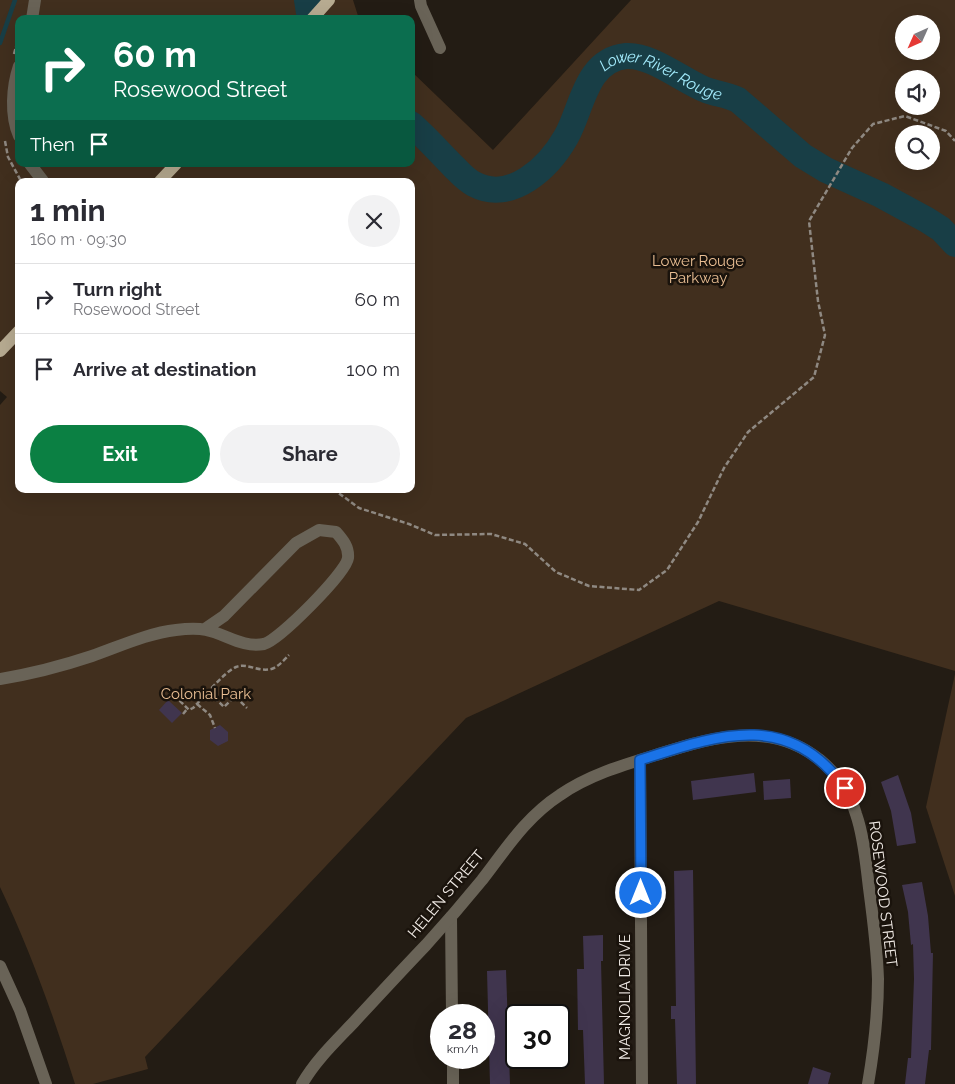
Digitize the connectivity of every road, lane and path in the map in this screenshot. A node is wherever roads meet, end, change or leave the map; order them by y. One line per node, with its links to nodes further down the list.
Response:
1 (35, 0): 4 (street)
2 (329, 0): 5 (main road)
3 (420, 0): 6 (street)
4 (33, 15)
5 (316, 15)
6 (440, 48)
7 (15, 78): 8 (street)
8 (15, 127)
9 (955, 141): 16 (path)
10 (32, 167): 12 (street)
11 (173, 167): 13 (main road)
12 (40, 178)
13 (163, 178)
14 (15, 335): 15 (main road)
15 (0, 351)
16 (338, 493)
17 (205, 630): 17 (street); 19 (street)
18 (289, 655): 20 (path)
19 (0, 679)
20 (209, 692): 22 (path); 24 (path)
21 (173, 700): 23 (path)
22 (197, 704): 23 (path); 26 (path)
23 (188, 708): 25 (path)
24 (247, 708)
25 (183, 714)
26 (215, 728)
27 (640, 760): 28 (street, HELEN STREET); 35 (street, MAGNOLIA DRIVE); 36 (street, ROSEWOOD STREET)
28 (451, 917): 30 (street); 33 (street, HELEN STREET)
29 (0, 966): 32 (street)
30 (452, 1004)
31 (453, 1069): 34 (street)
32 (46, 1084)
33 (302, 1084)
34 (453, 1084)
35 (642, 1084)
36 (868, 1084)

